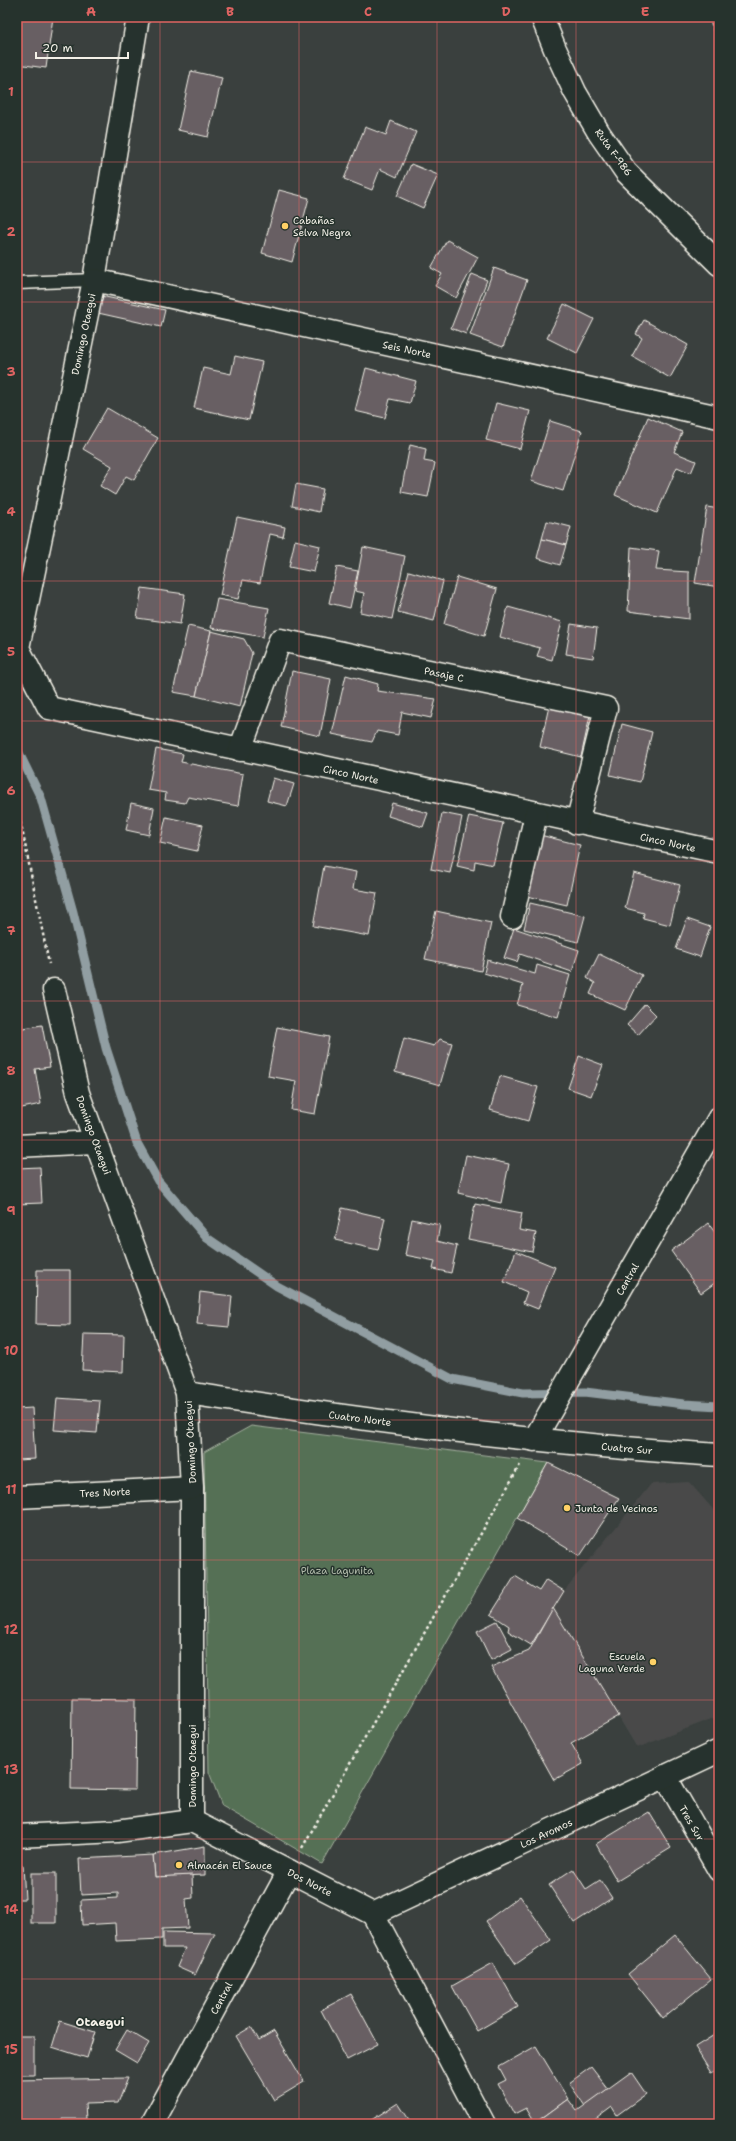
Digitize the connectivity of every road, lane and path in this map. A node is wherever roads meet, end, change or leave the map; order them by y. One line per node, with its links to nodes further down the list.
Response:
1 (138, 17): 6 (street, Domingo Otaegui)
2 (542, 17): 5 (street, Ruta F-986)
3 (710, 17): 4 (path)
4 (719, 48)
5 (719, 264)
6 (94, 280): 7 (lane); 8 (street, Seis Norte); 9 (street, Domingo Otaegui)
7 (17, 283)
8 (719, 417)
9 (18, 648): 10 (street, Cinco Norte)
10 (240, 750): 12 (street, Cinco Norte); 13 (street, Pasaje C)
11 (17, 804): 16 (path)
12 (536, 814): 13 (street, Cinco Norte); 15 (street)
13 (577, 823): 14 (street, Cinco Norte)
14 (719, 852)
15 (512, 917)
16 (54, 990): 18 (street, Domingo Otaegui)
17 (719, 1118): 21 (street, Central)
18 (95, 1142): 19 (street); 20 (street, Domingo Otaegui)
19 (17, 1146)
20 (187, 1393): 21 (street, Cuatro Norte); 23 (street, Domingo Otaegui)
21 (534, 1440): 22 (street, Cuatro Sur); 30 (path)
22 (719, 1455)
23 (192, 1488): 24 (street, Tres Norte); 27 (street, Domingo Otaegui)
24 (17, 1497)
25 (719, 1751): 26 (street, Los Aromos)
26 (666, 1776): 29 (street, Tres Sur); 31 (street, Los Aromos)
27 (192, 1821): 28 (street); 30 (street, Dos Norte)
28 (17, 1836)
29 (719, 1870)
30 (289, 1871): 31 (street, Dos Norte); 32 (street, Central)
31 (373, 1914): 33 (street)
32 (152, 2124)
33 (484, 2124)

